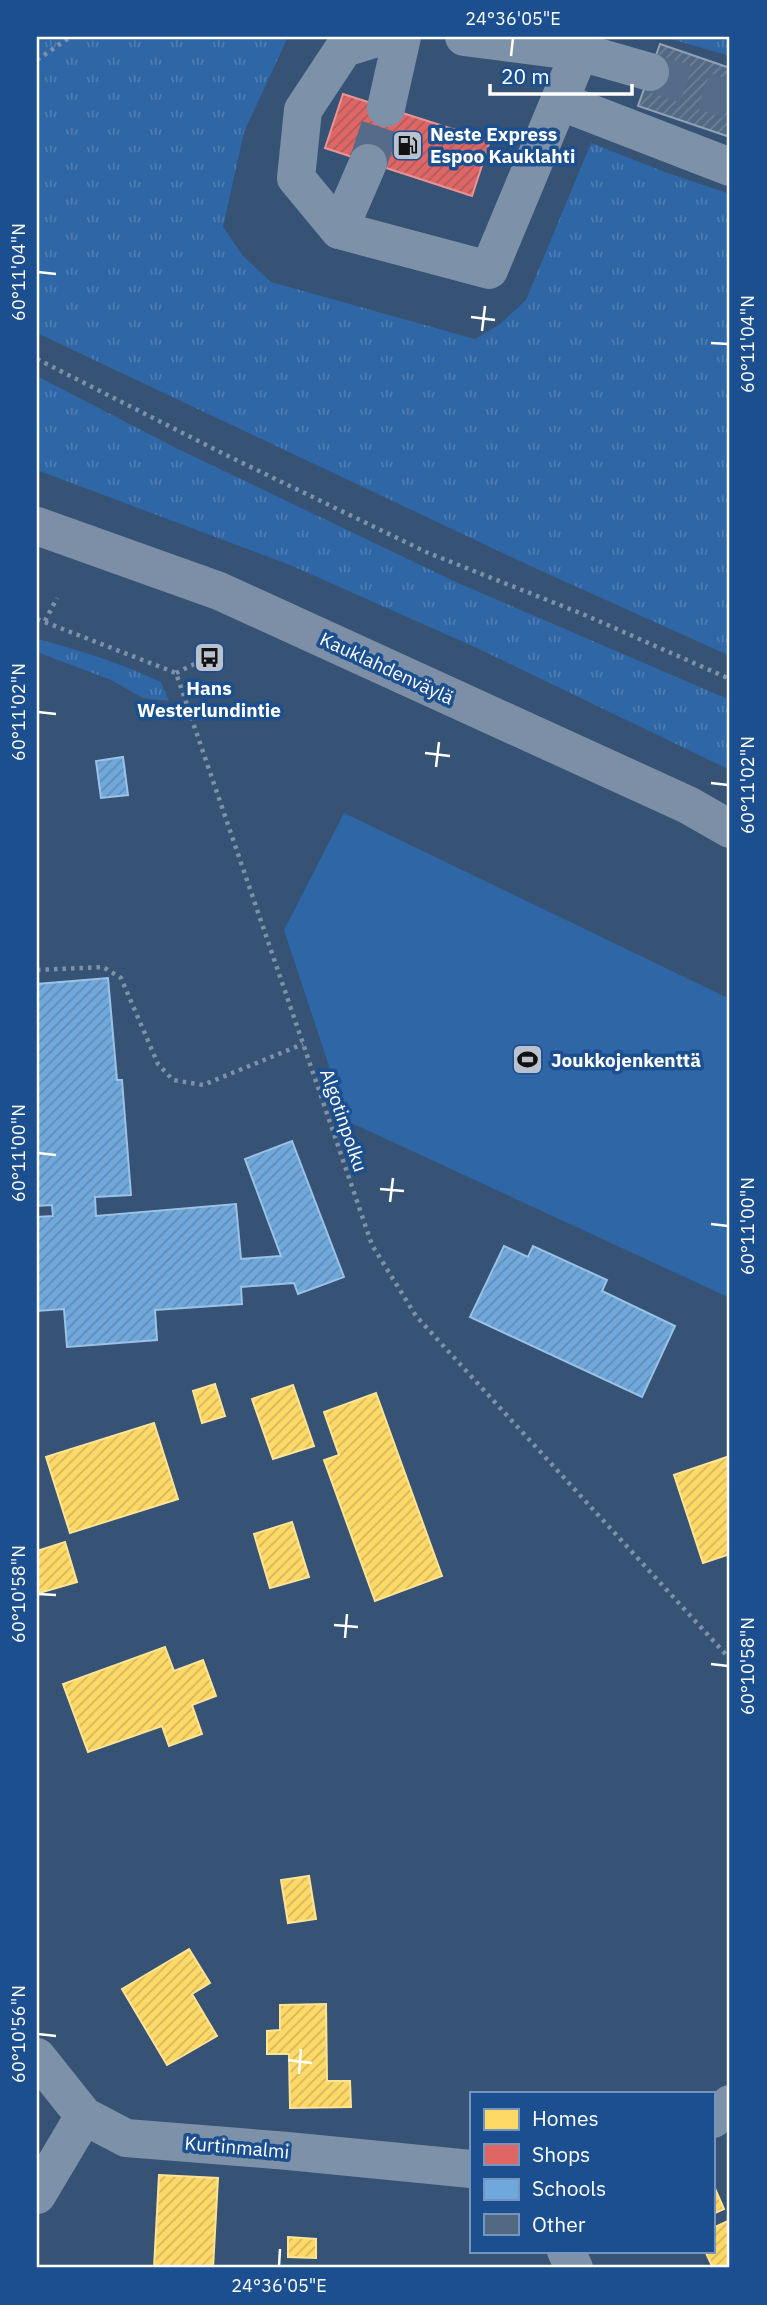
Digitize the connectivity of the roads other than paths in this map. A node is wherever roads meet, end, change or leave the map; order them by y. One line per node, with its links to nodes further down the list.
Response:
1 (380, 37): 10 (street)
2 (402, 37): 7 (street)
3 (464, 37): 4 (street)
4 (583, 44): 5 (street); 6 (street)
5 (650, 72)
6 (559, 101): 9 (street); 10 (street)
7 (386, 108)
8 (368, 163): 10 (street)
9 (730, 167)
10 (339, 230)
11 (37, 526): 12 (main road, Kauklahdenväylä)
12 (730, 829)
13 (37, 2057): 15 (street, Kurtinmalmi)
14 (730, 2104): 16 (street)
15 (84, 2116): 17 (street, Kurtinmalmi); 18 (street)
16 (714, 2118)
17 (470, 2169)
18 (37, 2195)
19 (566, 2252): 20 (street)
20 (574, 2268)

